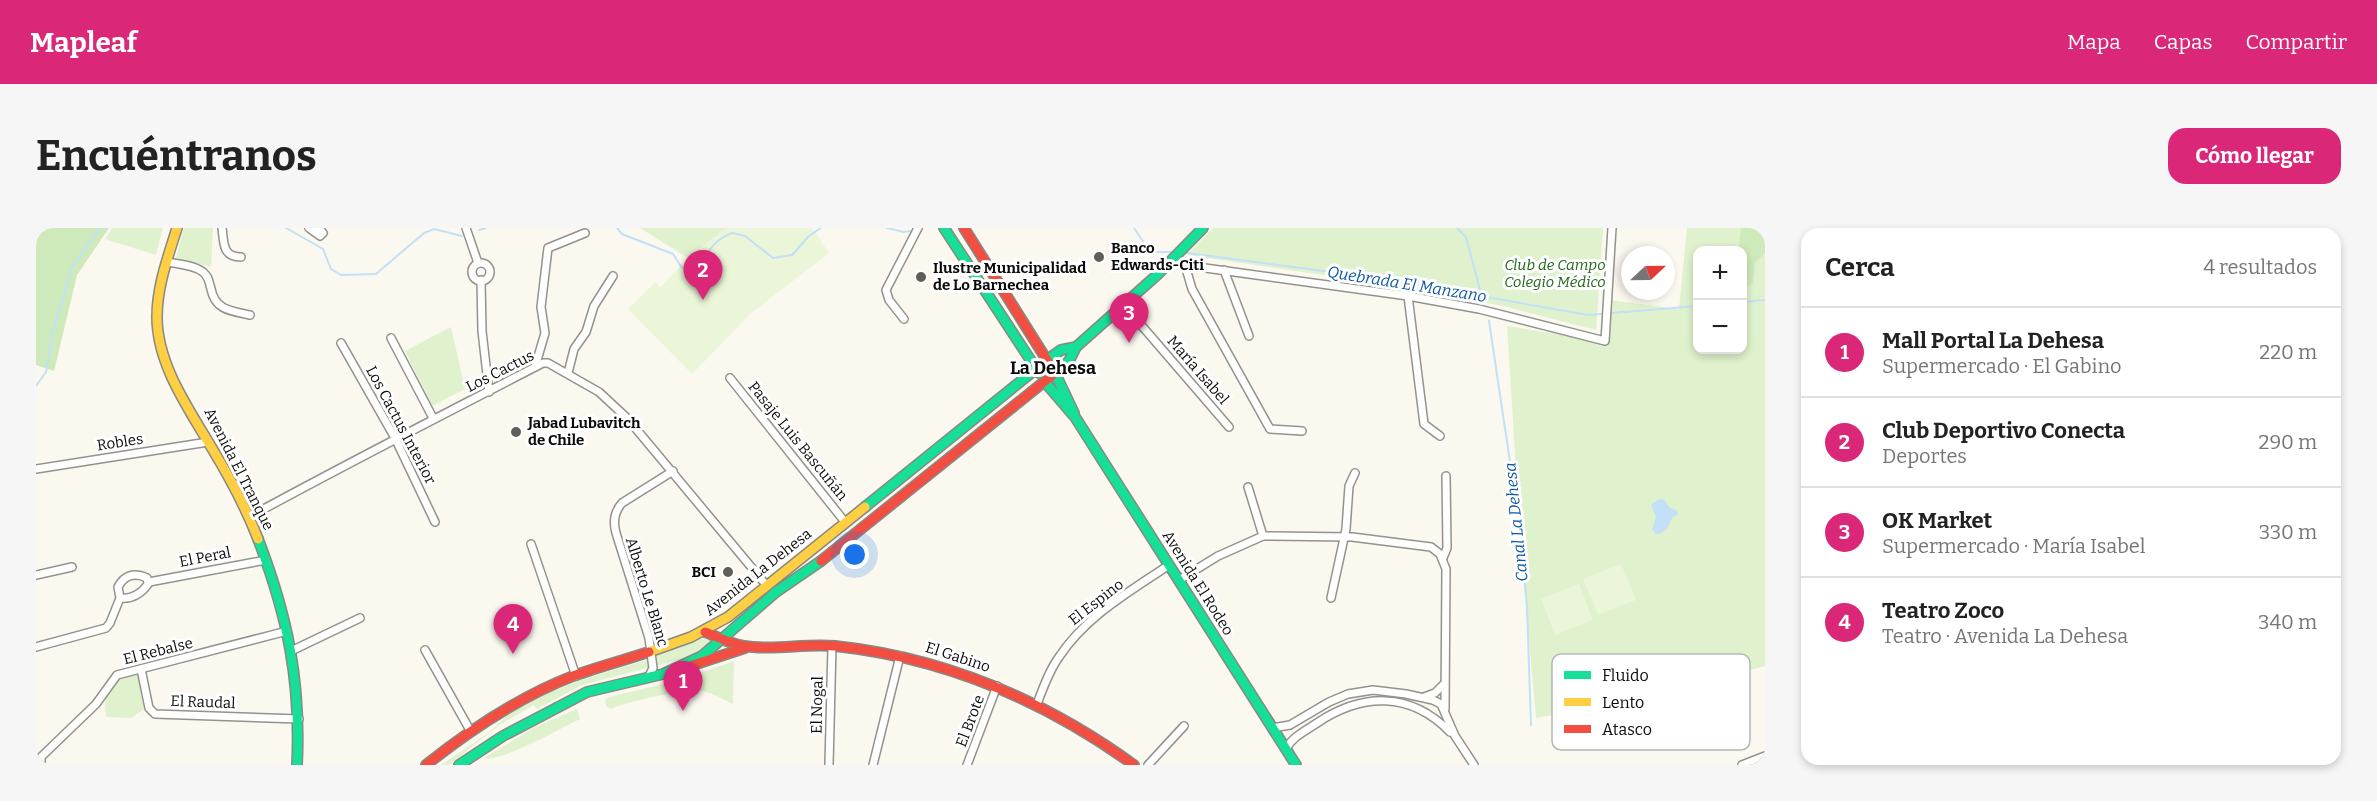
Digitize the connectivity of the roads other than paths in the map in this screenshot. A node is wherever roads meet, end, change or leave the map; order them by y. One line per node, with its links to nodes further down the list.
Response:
1 (177, 228): 13 (main road, Avenida El Tranque)
2 (222, 228): 12 (street)
3 (309, 228): 4 (street)
4 (319, 228)
5 (466, 228): 14 (street)
6 (945, 228): 23 (main road, Avenida El Rodeo)
7 (964, 228): 21 (main road, Avenida El Rodeo)
8 (1612, 228): 20 (street)
9 (918, 229): 25 (street)
10 (1200, 229): 15 (main road, Avenida La Dehesa)
11 (585, 233): 31 (street)
12 (241, 257)
13 (167, 262): 24 (street); 44 (main road, Avenida El Tranque)
14 (478, 263): 19 (street); 19 (street)
15 (1169, 263): 16 (street); 22 (main road, Avenida La Dehesa)
16 (1185, 265): 17 (street); 41 (street)
17 (1224, 270): 20 (street); 26 (street)
18 (613, 276): 33 (street)
19 (481, 280): 37 (street)
20 (1408, 296): 42 (street)
21 (1010, 301): 23 (main road); 30 (main road, Avenida El Rodeo)
22 (1123, 304): 29 (main road, Avenida La Dehesa); 40 (street, María Isabel)
23 (995, 305): 32 (main road, Avenida El Rodeo)
24 (250, 315)
25 (904, 319)
26 (1249, 336)
27 (391, 339): 39 (street, Los Cactus Interior)
28 (341, 343): 43 (street, Los Cactus Interior)
29 (1076, 347): 30 (main road, Avenida La Dehesa); 34 (main road, Avenida La Dehesa)
30 (1047, 360): 32 (main road, Avenida La Dehesa); 34 (main road, Avenida El Rodeo)
31 (535, 367): 33 (street, Los Cactus); 37 (street, Los Cactus)
32 (1036, 369): 36 (main road, Avenida El Rodeo); 52 (main road, Avenida La Dehesa)
33 (568, 373): 46 (street, Los Cactus)
34 (1055, 373): 36 (main road, Avenida La Dehesa); 38 (main road, Avenida El Rodeo)
35 (730, 378): 52 (street, Pasaje Luis Bascuñán)
36 (1044, 381): 38 (main road, Avenida El Rodeo); 69 (main road, Avenida La Dehesa)
37 (489, 392): 39 (street, Los Cactus)
38 (1075, 417): 58 (main road, Avenida El Rodeo)
39 (433, 418): 43 (street, Los Cactus)
40 (1229, 427)
41 (1302, 431)
42 (1440, 436)
43 (395, 438): 50 (street, Los Cactus); 51 (street, Los Cactus Interior)
44 (208, 442): 45 (street, Robles); 50 (main road, Avenida El Tranque)
45 (36, 469)
46 (673, 471): 63 (street, Los Cactus); 75 (street, Alberto Le Blanc)
47 (1355, 473): 54 (street)
48 (1446, 476): 56 (street)
49 (1248, 488): 53 (street)
50 (249, 517): 57 (main road, Avenida El Tranque)
51 (435, 522)
52 (845, 522): 63 (main road, Avenida La Dehesa)
53 (1263, 536): 54 (street); 61 (street)
54 (1343, 537): 56 (street); 65 (street)
55 (531, 544): 79 (street)
56 (1443, 558): 81 (street)
57 (266, 560): 62 (street, El Peral); 67 (main road, Avenida El Tranque)
58 (1169, 565): 61 (main road, Avenida El Rodeo); 84 (street, El Espino)
59 (72, 567): 60 (street)
60 (36, 576)
61 (1179, 580): 89 (main road, Avenida El Rodeo)
62 (148, 582): 64 (street, El Peral); 64 (street, El Peral)
63 (767, 586): 68 (main road, Avenida La Dehesa)
64 (120, 598): 71 (street, El Peral)
65 (1331, 598)
66 (360, 618): 74 (street)
67 (287, 631): 74 (main road, Avenida El Tranque); 77 (street, El Rebalse)
68 (705, 632): 69 (main road, El Gabino); 75 (main road, Avenida La Dehesa)
69 (723, 639): 72 (main road, El Gabino); 78 (main road, Avenida La Dehesa)
70 (832, 646): 72 (main road, El Gabino); 76 (main road, El Gabino); 99 (street, El Nogal)
71 (36, 647)
72 (752, 647): 78 (main road, El Gabino)
73 (426, 650): 90 (street)
74 (291, 651): 86 (main road, Avenida El Tranque)
75 (652, 652): 79 (main road, Avenida La Dehesa); 80 (street, Alberto Le Blanc)
76 (900, 656): 82 (main road, El Gabino); 100 (street)
77 (141, 669): 86 (street, El Raudal); 95 (street, El Rebalse)
78 (671, 672): 80 (main road, Avenida La Dehesa)
79 (576, 676): 90 (main road, Avenida La Dehesa)
80 (648, 678): 98 (main road, Avenida La Dehesa)
81 (1444, 684): 83 (street); 85 (street)
82 (998, 686): 84 (main road, El Gabino); 101 (street, El Brote)
83 (1421, 697): 85 (street); 88 (street)
84 (1036, 704): 102 (main road, El Gabino)
85 (1445, 709): 91 (street)
86 (299, 719): 96 (main road, Avenida El Tranque)
87 (1184, 726): 103 (street)
88 (1285, 727): 89 (street); 92 (street)
89 (1272, 728): 93 (main road, Avenida El Rodeo)
90 (471, 732): 97 (main road, Avenida La Dehesa)
91 (1455, 736): 92 (street); 105 (street)
92 (1292, 739): 93 (street)
93 (1286, 749): 104 (main road, Avenida El Rodeo)
94 (1765, 756): 106 (street)
95 (41, 765)
96 (297, 765)
97 (426, 765)
98 (459, 765)
99 (829, 765)
100 (873, 765)
101 (967, 765)
102 (1134, 765)
103 (1148, 765)
104 (1296, 765)
105 (1474, 765)
106 (1742, 765)

